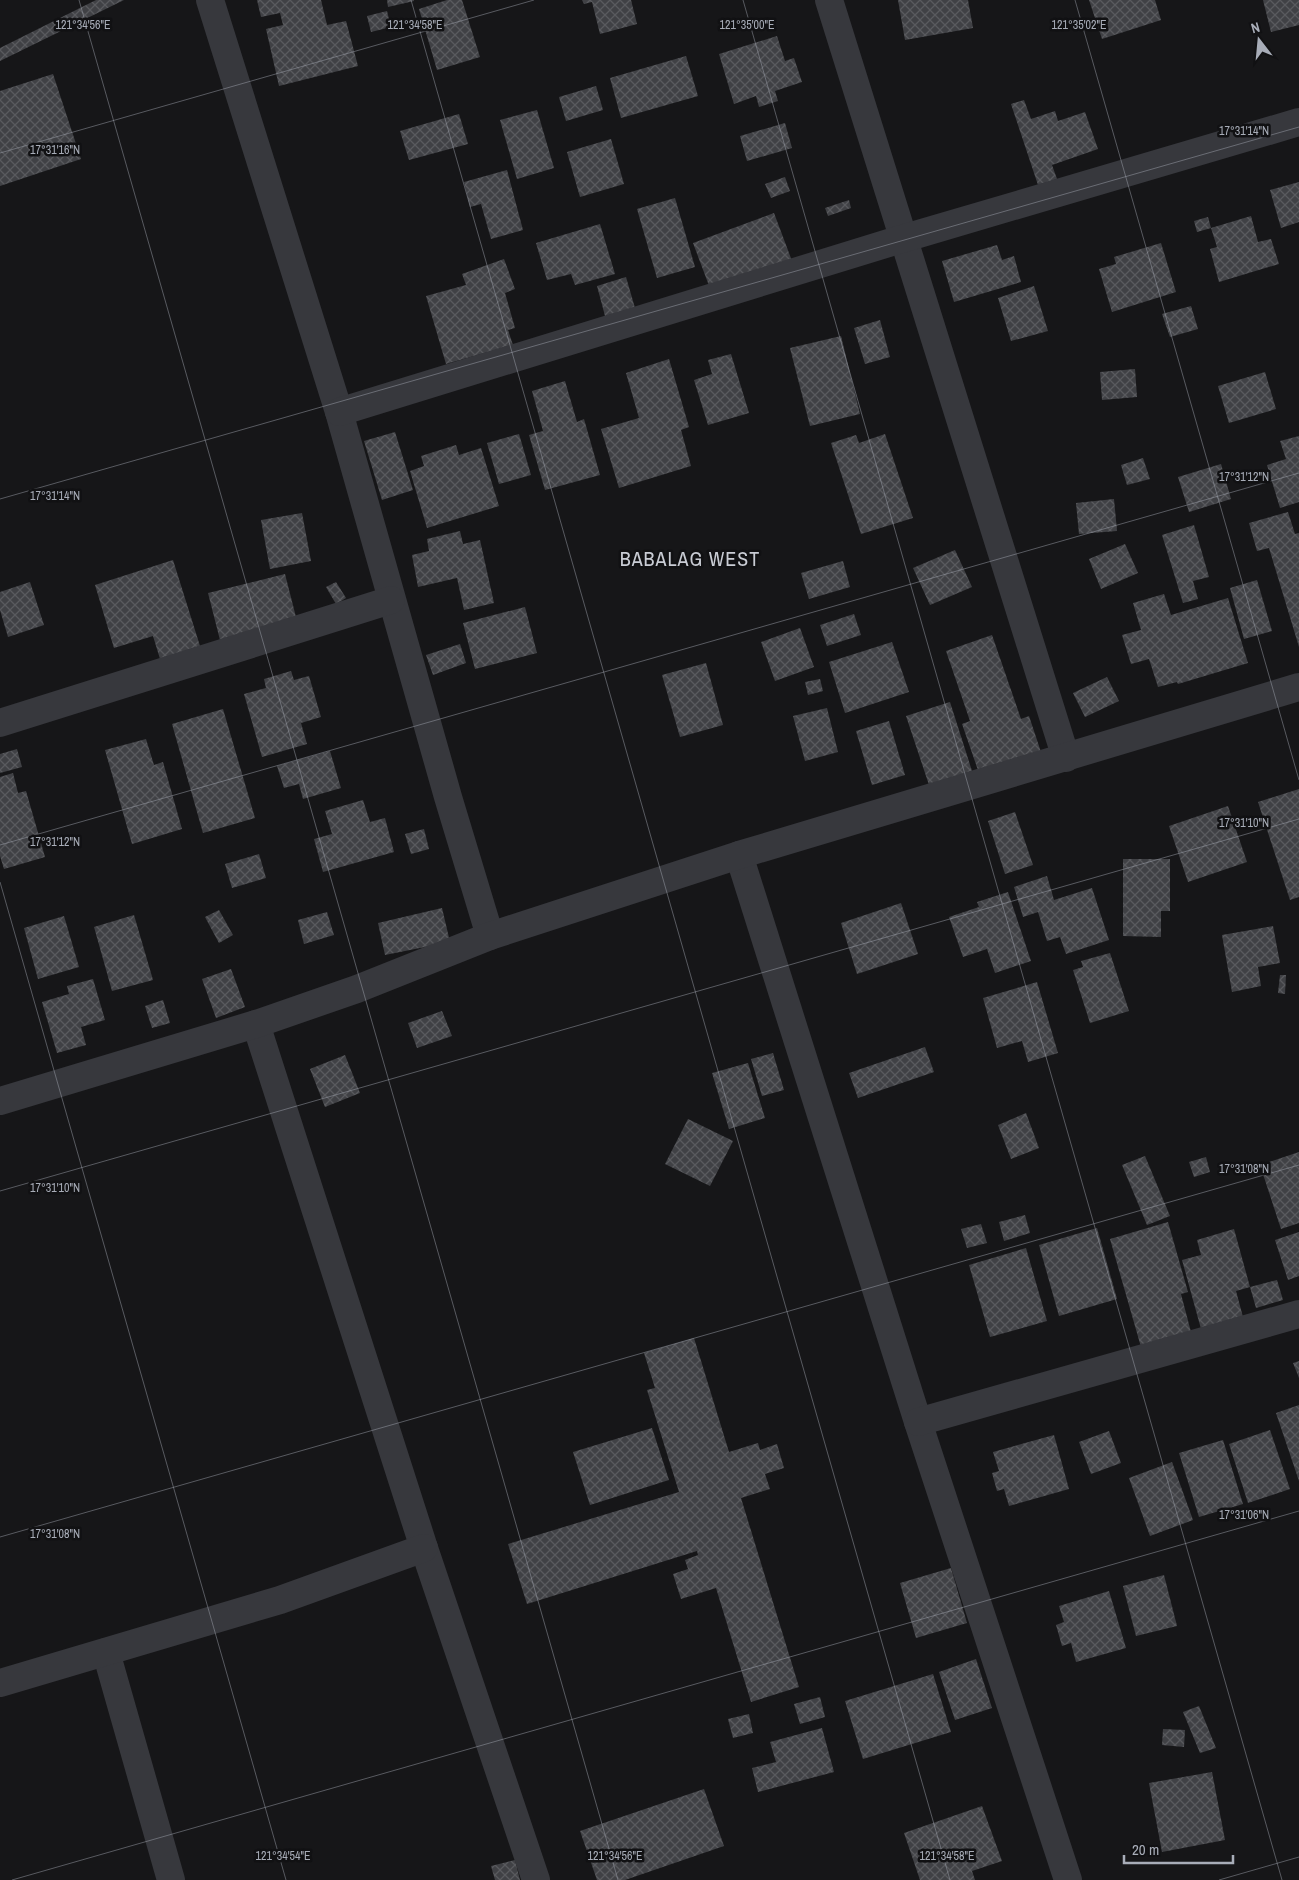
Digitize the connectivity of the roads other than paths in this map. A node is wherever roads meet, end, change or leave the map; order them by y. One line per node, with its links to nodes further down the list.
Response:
1 (210, 0): 5 (street)
2 (830, 0): 4 (street)
3 (1299, 122): 4 (street)
4 (904, 238): 5 (street); 9 (street)
5 (339, 412): 6 (street)
6 (391, 600): 8 (street); 11 (street)
7 (1299, 687): 9 (street)
8 (0, 723)
9 (1066, 758): 10 (street)
10 (739, 855): 11 (street); 15 (street)
11 (490, 936): 12 (street)
12 (256, 1024): 13 (street); 16 (street)
13 (0, 1101)
14 (1299, 1314): 15 (street)
15 (918, 1422): 21 (street)
16 (424, 1548): 17 (street); 20 (street)
17 (106, 1652): 18 (street); 19 (street)
18 (0, 1683)
19 (171, 1880)
20 (536, 1880)
21 (1068, 1880)

